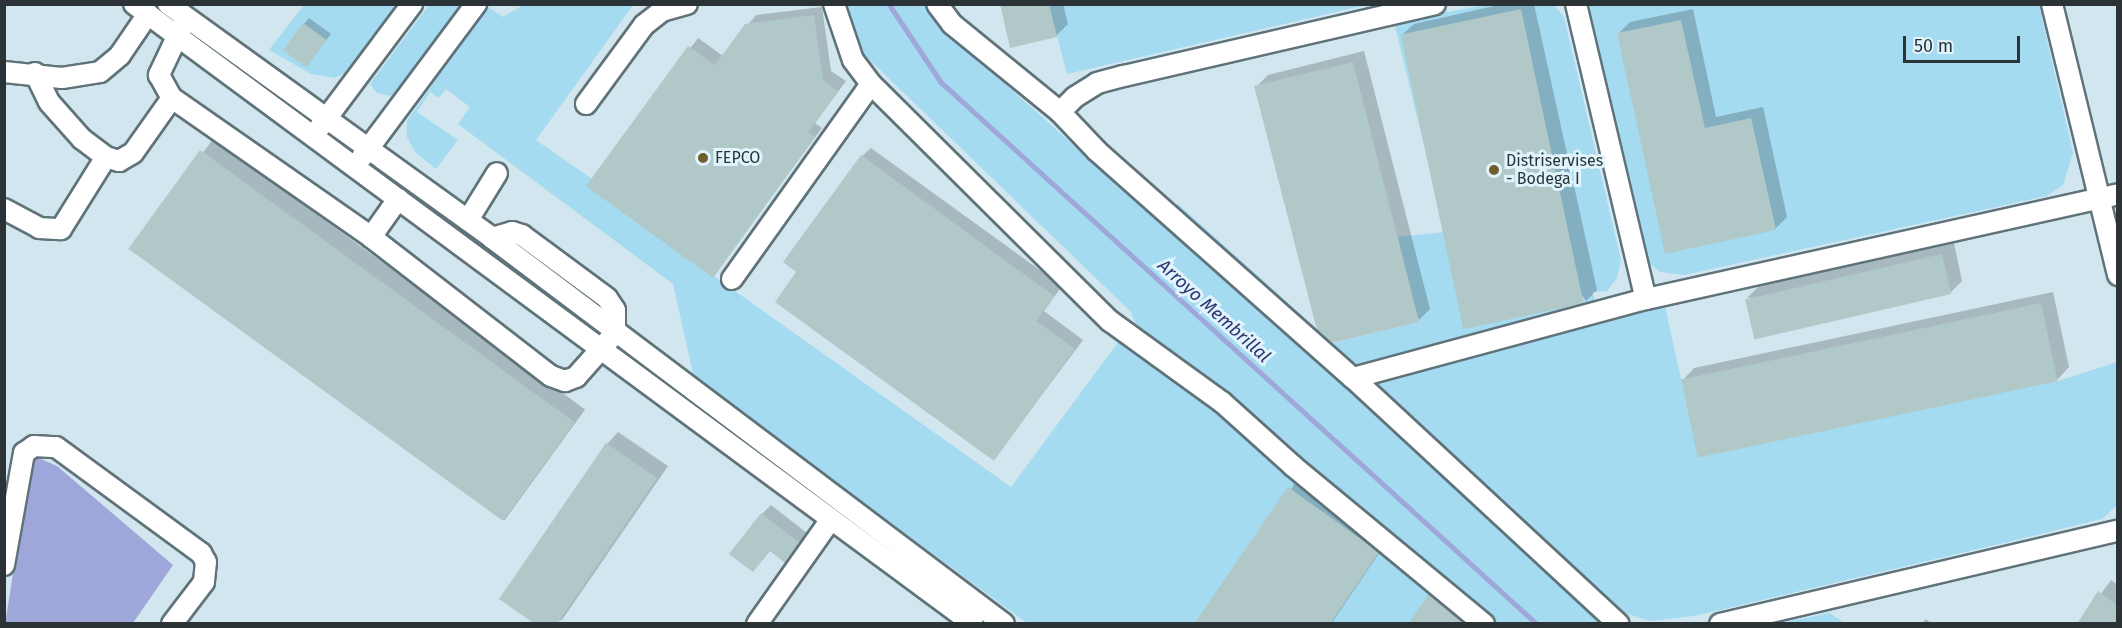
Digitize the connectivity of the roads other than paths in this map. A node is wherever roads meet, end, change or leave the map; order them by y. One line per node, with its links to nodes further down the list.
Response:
1 (168, 4): 11 (street)
2 (412, 4): 18 (street)
3 (476, 4): 20 (street)
4 (687, 4): 16 (street)
5 (834, 4): 14 (street)
6 (937, 4): 17 (street)
7 (1435, 4): 17 (street)
8 (1576, 4): 32 (street)
9 (2052, 4): 25 (street)
10 (141, 9): 11 (street); 13 (street)
11 (182, 25): 15 (street); 18 (street); 19 (street)
12 (4, 72): 13 (street)
13 (35, 72): 21 (street)
14 (871, 84): 31 (street); 44 (street)
15 (172, 98): 21 (street); 29 (street)
16 (586, 104)
17 (1060, 112): 35 (street)
18 (328, 117): 19 (street); 20 (street)
19 (314, 135): 22 (street)
20 (369, 148): 22 (street); 28 (street)
21 (106, 158): 27 (street)
22 (355, 167): 26 (street)
23 (497, 173): 28 (street)
24 (2118, 194): 25 (street)
25 (2097, 198): 30 (street); 32 (street)
26 (398, 199): 29 (street); 34 (street)
27 (4, 208)
28 (468, 220): 33 (street)
29 (371, 237): 34 (street)
30 (2118, 274)
31 (732, 279)
32 (1646, 299): 35 (street)
33 (615, 333): 34 (street); 43 (street)
34 (601, 348): 36 (street)
35 (1353, 378): 45 (street)
36 (831, 519): 41 (street); 42 (street)
37 (2118, 531): 39 (street)
38 (4, 565): 40 (street)
39 (1750, 619): 46 (street)
40 (172, 624)
41 (757, 624)
42 (973, 624)
43 (1004, 624)
44 (1484, 624)
45 (1620, 624)
46 (1720, 624)

